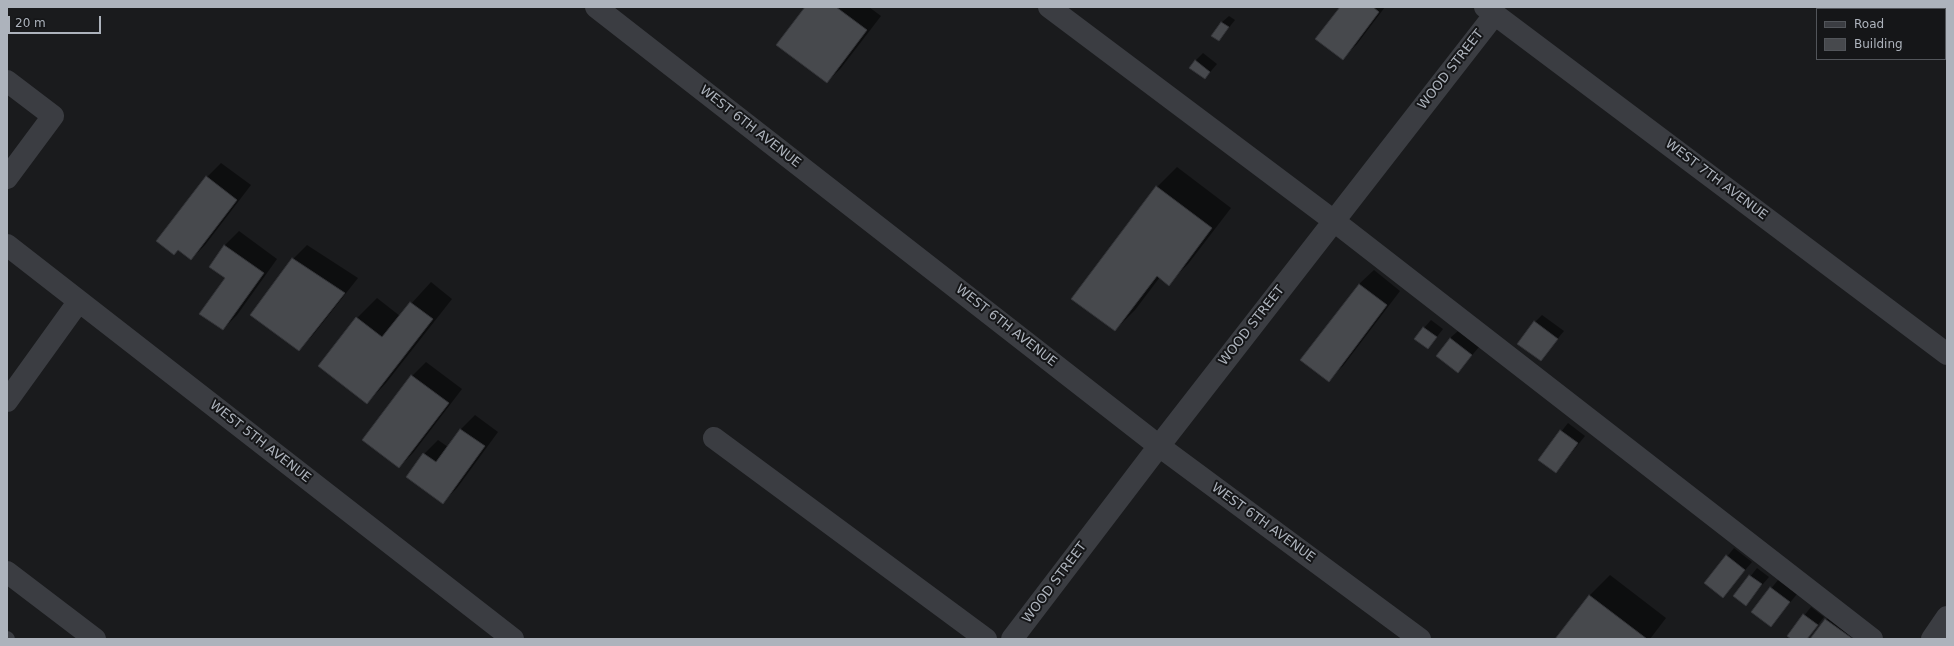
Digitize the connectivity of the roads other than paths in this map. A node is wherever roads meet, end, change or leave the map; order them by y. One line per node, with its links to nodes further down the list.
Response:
1 (596, 7): 12 (street, WEST 6TH AVENUE)
2 (1049, 7): 6 (street)
3 (1490, 11): 6 (street, WOOD STREET); 9 (street, WEST 7TH AVENUE)
4 (7, 80): 5 (street)
5 (7, 178)
6 (1334, 221): 12 (street, WOOD STREET); 20 (street)
7 (7, 245): 8 (street, WEST 5TH AVENUE)
8 (79, 301): 10 (street); 16 (street, WEST 5TH AVENUE)
9 (1947, 354)
10 (7, 401)
11 (714, 438): 17 (street)
12 (1159, 446): 18 (street, WOOD STREET); 19 (street, WEST 6TH AVENUE)
13 (7, 572): 15 (street)
14 (1947, 617): 21 (street)
15 (95, 639)
16 (513, 639)
17 (986, 639)
18 (1012, 639)
19 (1420, 639)
20 (1872, 639)
21 (1932, 639)

